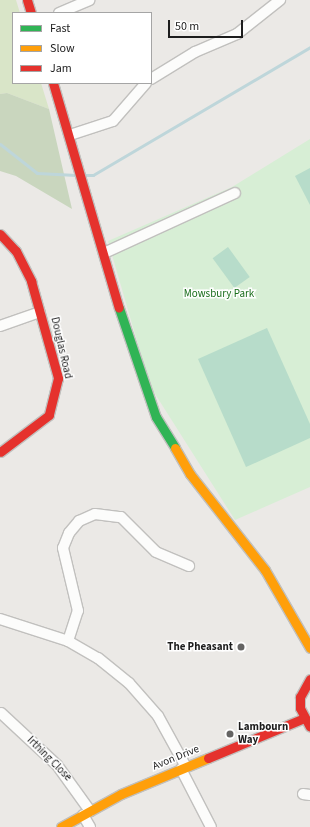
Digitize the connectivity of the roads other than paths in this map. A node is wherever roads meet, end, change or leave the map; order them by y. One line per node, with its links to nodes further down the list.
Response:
1 (27, 0): 4 (main road)
2 (89, 0): 5 (street)
3 (280, 0): 6 (street)
4 (31, 12)
5 (61, 12)
6 (152, 78)
7 (53, 84): 9 (main road)
8 (145, 84): 9 (street)
9 (70, 135): 12 (main road)
10 (235, 194): 12 (street)
11 (0, 234): 13 (main road, Douglas Road)
12 (104, 253): 19 (main road)
13 (40, 312): 14 (street); 15 (main road, Douglas Road)
14 (0, 326)
15 (0, 452)
16 (190, 566): 18 (street)
17 (0, 619): 18 (street)
18 (68, 642): 24 (street)
19 (310, 648)
20 (310, 679): 22 (main road)
21 (1, 713): 25 (street, Irthing Close)
22 (304, 718): 23 (main road); 24 (main road, Avon Drive)
23 (310, 727)
24 (183, 768): 25 (main road, Avon Drive); 28 (street)
25 (87, 813): 26 (main road, Avon Drive); 27 (street, Irthing Close)
26 (61, 827)
27 (90, 827)
28 (211, 827)

